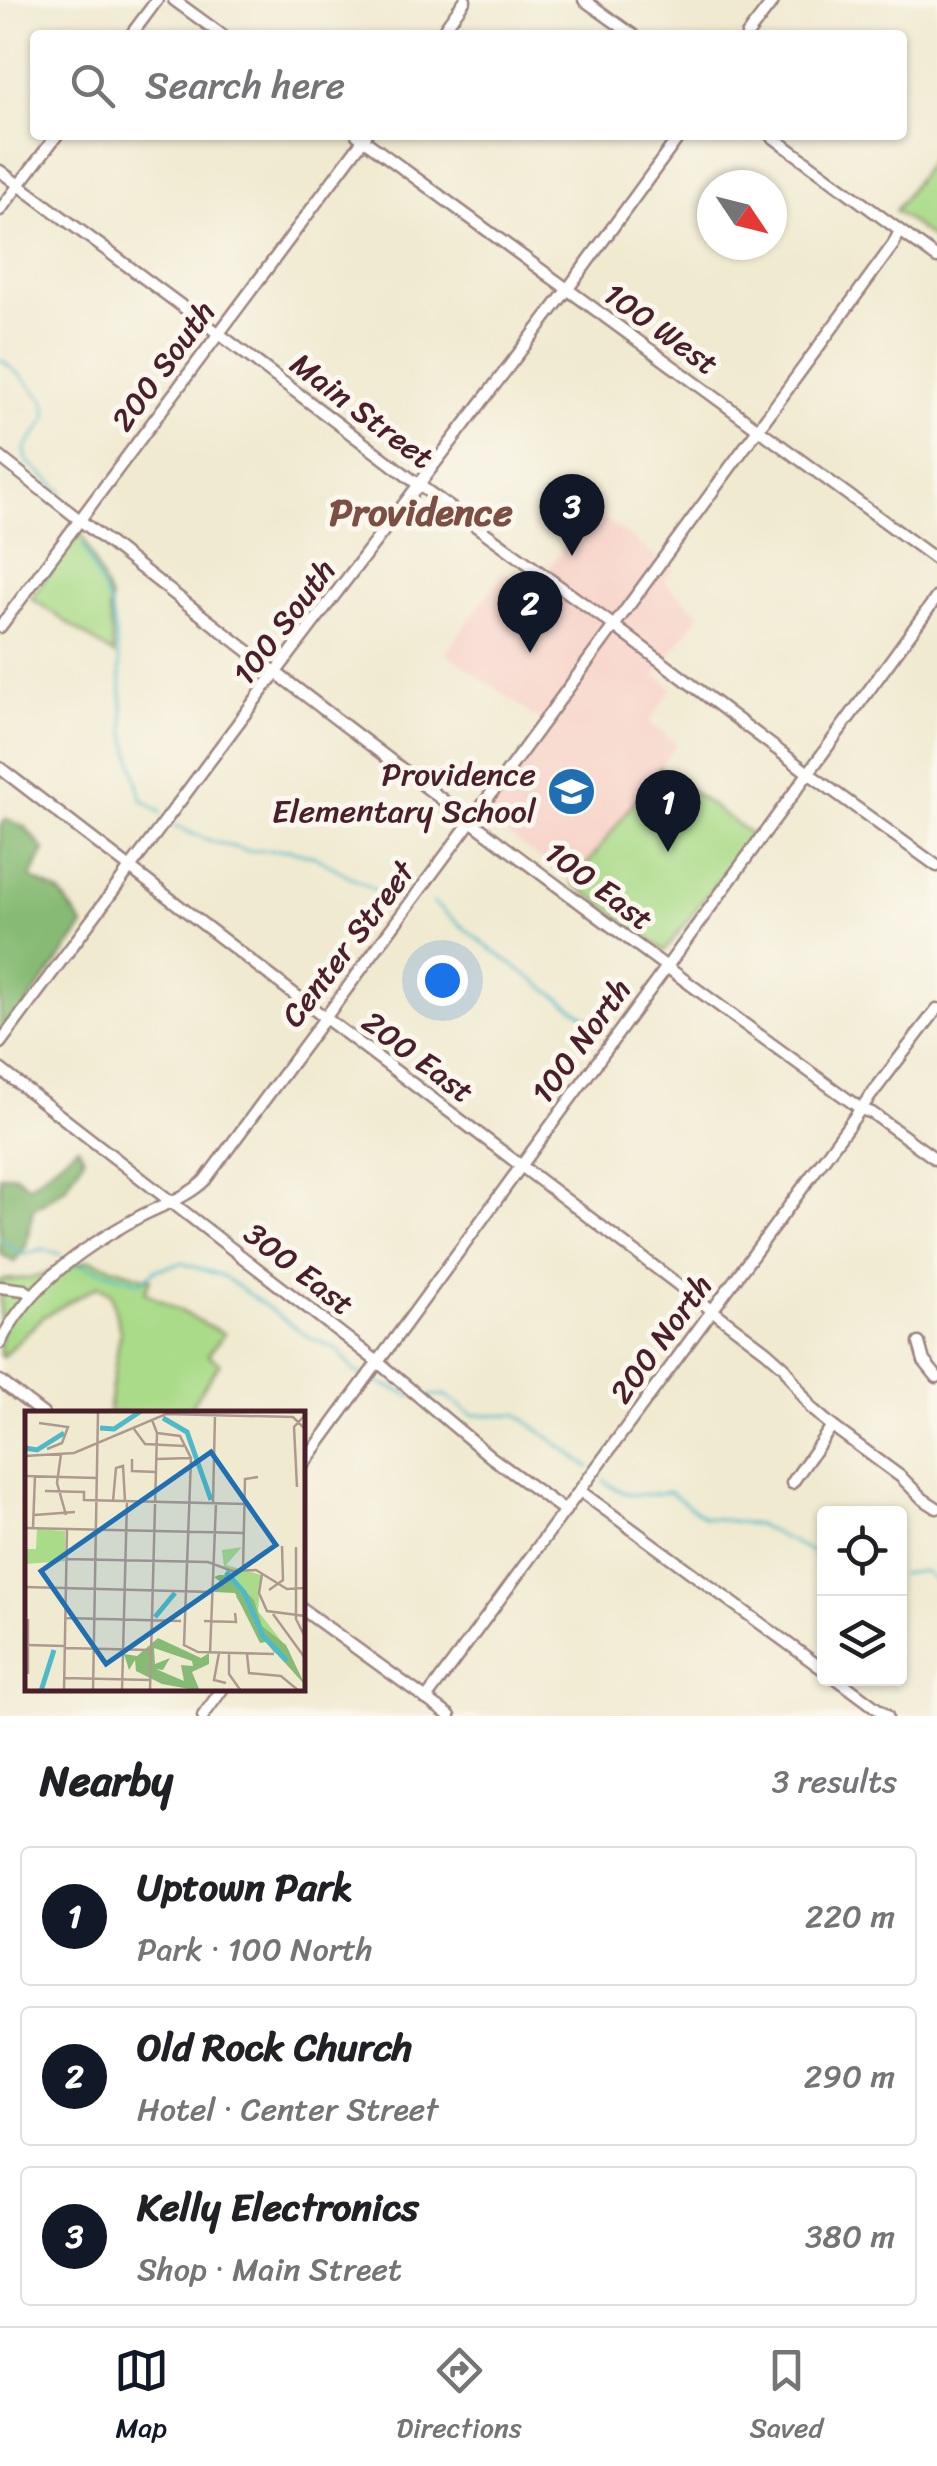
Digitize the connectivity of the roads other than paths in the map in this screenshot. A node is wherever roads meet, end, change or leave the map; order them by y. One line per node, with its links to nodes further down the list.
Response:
1 (157, 0): 6 (street)
2 (174, 0): 7 (street)
3 (465, 0): 8 (street)
4 (584, 0): 9 (street)
5 (774, 0): 10 (street)
6 (134, 30)
7 (215, 30)
8 (444, 30)
9 (626, 30)
10 (751, 30)
11 (53, 140): 17 (street)
12 (359, 140): 22 (street, 200 South)
13 (367, 140): 21 (street, 100 West)
14 (676, 140): 21 (street, 100 South)
15 (777, 140): 19 (street)
16 (0, 172): 17 (street, Main Street)
17 (20, 185): 18 (street); 22 (street, Main Street)
18 (0, 210)
19 (900, 231): 20 (street); 23 (street, Center Street)
20 (937, 258)
21 (566, 290): 23 (street, 100 West); 25 (street, 100 South)
22 (218, 332): 25 (street, Main Street); 26 (street, 200 South)
23 (758, 430): 27 (street, 100 West); 29 (street, Center Street)
24 (0, 457): 26 (street, 100 East)
25 (419, 485): 29 (street, Main Street); 31 (street, 100 South)
26 (80, 520): 30 (street, 200 South); 31 (street, 100 East)
27 (937, 560)
28 (937, 597): 33 (street, 100 North)
29 (614, 625): 33 (street, Main Street); 34 (street, Center Street)
30 (0, 627)
31 (276, 672): 34 (street, 100 East); 36 (street, 100 South)
32 (0, 768): 36 (street, 200 East)
33 (807, 772): 35 (street, Main Street); 37 (street, 100 North)
34 (471, 821): 37 (street, 100 East); 39 (street, Center Street)
35 (937, 866)
36 (131, 869): 39 (street, 200 East); 40 (street, 100 South)
37 (665, 967): 42 (street, 100 East); 44 (street, 100 North)
38 (937, 1009): 42 (street, 200 North)
39 (324, 1018): 44 (street, 200 East); 45 (street, Center Street)
40 (0, 1043)
41 (0, 1069): 46 (street, 300 East)
42 (861, 1108): 43 (street, 100 East); 50 (street, 200 North)
43 (937, 1160)
44 (522, 1166): 50 (street, 200 East); 53 (street, 100 North)
45 (196, 1190): 46 (street, Center Street); 47 (street)
46 (170, 1202): 47 (street, 300 East); 49 (street, Center Street)
47 (192, 1219): 53 (street, 300 East)
48 (0, 1288): 49 (street)
49 (32, 1295): 51 (street, Center Street)
50 (712, 1312): 57 (street, 200 East); 60 (street, 200 North)
51 (0, 1343)
52 (918, 1343): 54 (street)
53 (379, 1362): 58 (street, 100 North); 62 (street, 300 East)
54 (937, 1376)
55 (0, 1381): 56 (street)
56 (39, 1411)
57 (832, 1426): 59 (street); 61 (street, 200 East)
58 (305, 1462)
59 (792, 1484)
60 (580, 1491): 62 (street, 200 North); 64 (street)
61 (937, 1508)
62 (566, 1511): 67 (street, 200 North)
63 (305, 1611): 67 (street)
64 (817, 1665)
65 (847, 1686): 70 (street)
66 (221, 1691): 68 (street)
67 (426, 1699): 69 (street)
68 (204, 1716)
69 (450, 1716)
70 (887, 1716)

